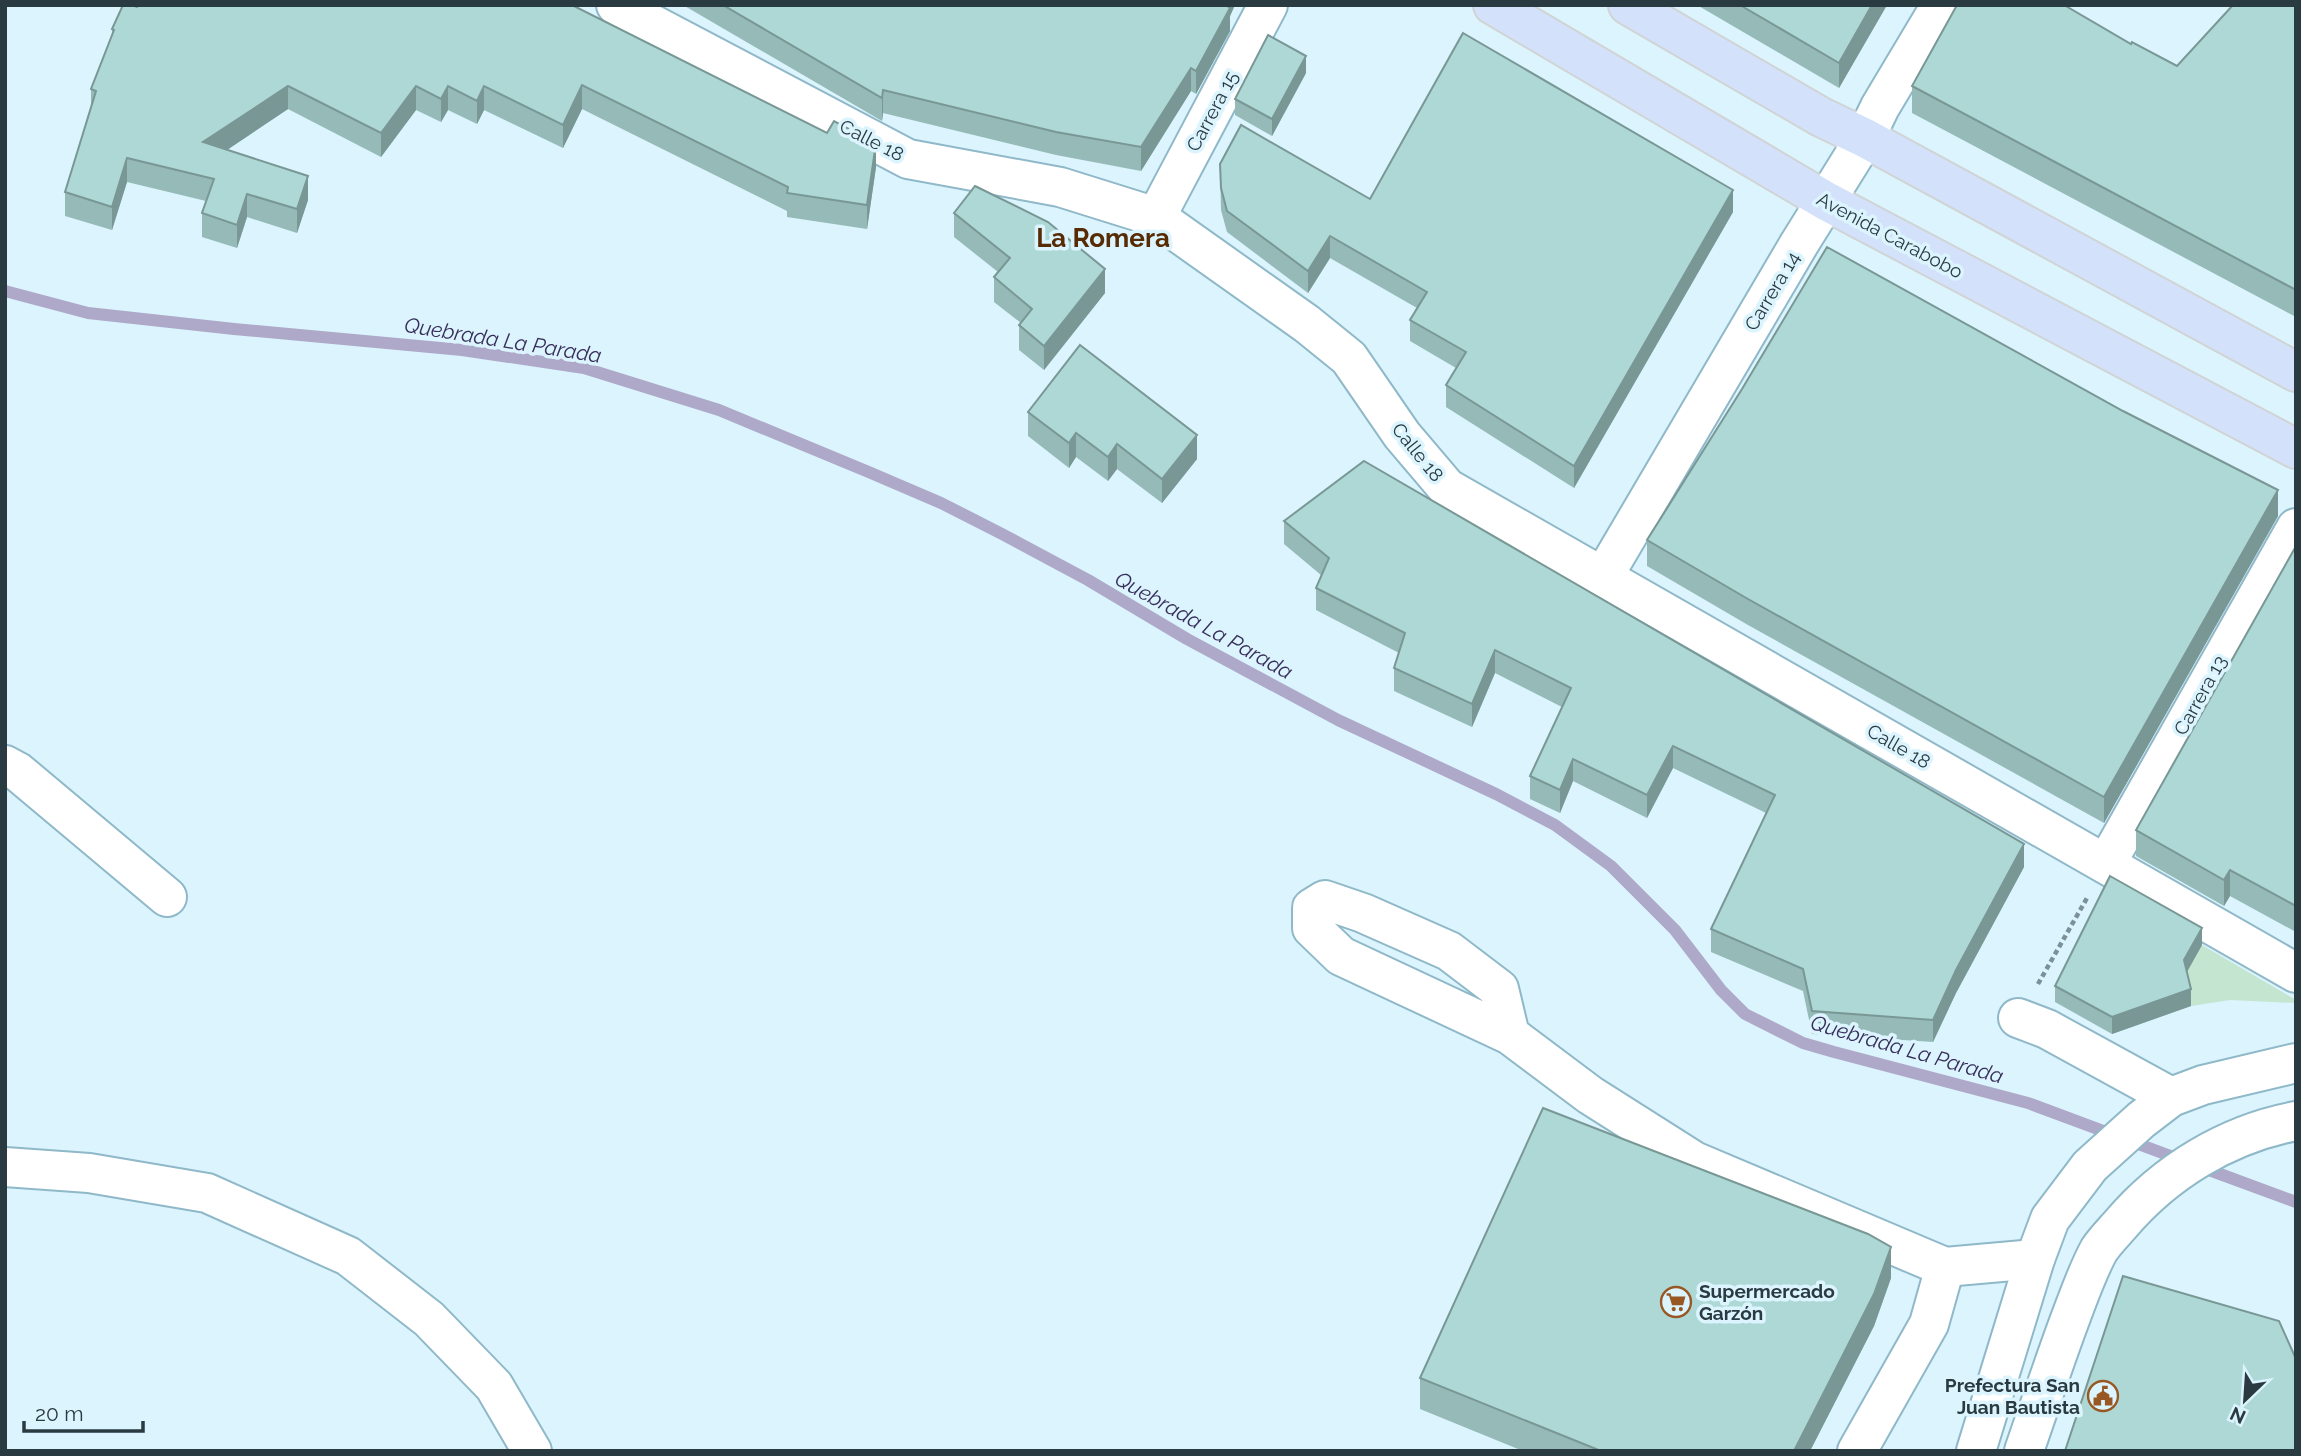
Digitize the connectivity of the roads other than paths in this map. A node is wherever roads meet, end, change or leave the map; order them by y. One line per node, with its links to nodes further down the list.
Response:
1 (616, 5): 8 (street, Calle 18)
2 (1268, 5): 8 (street, Carrera 15)
3 (1493, 5): 7 (main road, Avenida Carabobo)
4 (1628, 5): 6 (main road)
5 (1941, 5): 6 (street, Carrera 14)
6 (1865, 138): 7 (street, Carrera 14); 9 (main road)
7 (1826, 201): 10 (main road, Avenida Carabobo); 12 (street, Carrera 14)
8 (1156, 217): 12 (street, Calle 18)
9 (2296, 372)
10 (2296, 449)
11 (2296, 527): 14 (street, Carrera 13)
12 (1603, 577): 14 (street, Calle 18)
13 (5, 765): 15 (street)
14 (2106, 864): 16 (street, Calle 18)
15 (167, 897)
16 (2296, 973)
17 (2018, 1018): 20 (street)
18 (1510, 1035): 18 (street); 24 (street)
19 (2296, 1063): 20 (street)
20 (2171, 1097): 23 (street)
21 (2296, 1121): 28 (street)
22 (5, 1167): 26 (street)
23 (2035, 1259): 24 (street); 25 (street)
24 (1945, 1267): 27 (street)
25 (1980, 1450)
26 (532, 1451)
27 (1857, 1451)
28 (2024, 1451)

